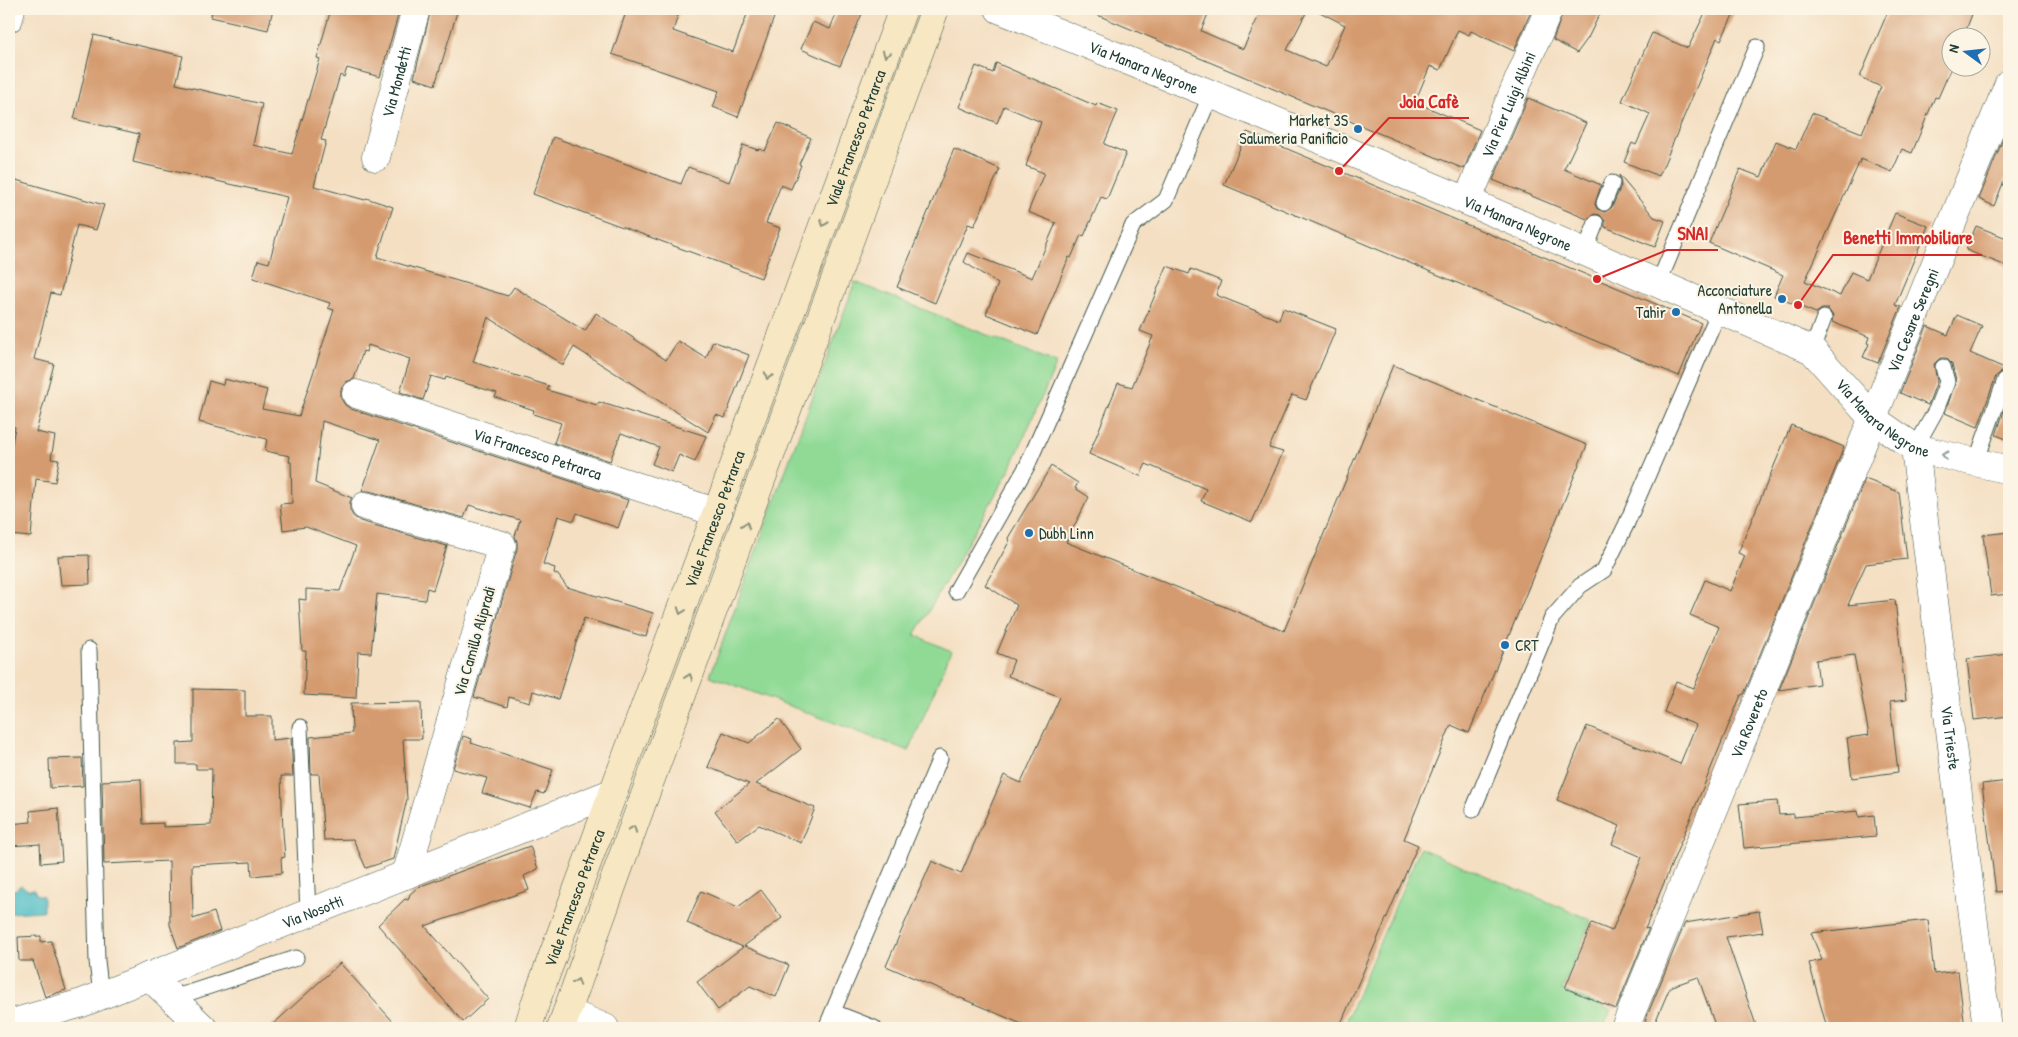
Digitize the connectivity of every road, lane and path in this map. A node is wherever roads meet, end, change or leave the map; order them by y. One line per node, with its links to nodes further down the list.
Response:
1 (11, 9): 7 (street)
2 (416, 9): 11 (street, Via Mondetti)
3 (903, 9): 29 (main road, Viale Francesco Petrarca, one-way to 29)
4 (935, 9): 43 (main road, Viale Francesco Petrarca, one-way to 4)
5 (999, 9): 10 (street, Via Manara Negrone)
6 (1548, 9): 13 (street, Via Pier Luigi Albini)
7 (9, 18)
8 (1757, 47): 17 (lane)
9 (2009, 83): 24 (street, Via Cesare Seregni)
10 (1212, 94): 13 (street, Via Manara Negrone); 30 (lane)
11 (376, 157)
12 (1612, 183): 14 (lane)
13 (1468, 201): 16 (street, Via Manara Negrone)
14 (1604, 203)
15 (1596, 223): 16 (lane)
16 (1585, 251): 17 (street, Via Manara Negrone)
17 (1658, 282): 18 (street, Via Manara Negrone)
18 (1720, 309): 20 (street, Via Manara Negrone); 35 (lane)
19 (1824, 318): 20 (lane)
20 (1812, 350): 24 (street, Via Manara Negrone)
21 (1942, 367): 25 (lane)
22 (2005, 380): 26 (lane)
23 (356, 394): 29 (street, Via Francesco Petrarca)
24 (1873, 419): 25 (street, Via Manara Negrone); 50 (street, Via Rovereto)
25 (1916, 448): 26 (street, Via Manara Negrone, one-way to 25); 51 (street, Via Trieste)
26 (1976, 462): 27 (street, Via Manara Negrone)
27 (2009, 470)
28 (365, 506): 36 (street, Via Camillo Alipradi)
29 (718, 513): 34 (main road, Viale Francesco Petrarca, one-way to 34)
30 (956, 591)
31 (89, 650): 40 (lane)
32 (300, 727): 37 (lane)
33 (940, 758): 42 (lane)
34 (614, 792): 36 (street, Via Nosotti); 46 (main road, Viale Francesco Petrarca)
35 (1473, 810)
36 (406, 874): 37 (street, Via Nosotti)
37 (308, 913): 39 (street, Via Nosotti)
38 (296, 958): 41 (lane)
39 (149, 976): 40 (street, Via Nosotti); 41 (street)
40 (101, 995): 44 (street, Via Nosotti)
41 (173, 998): 45 (street)
42 (833, 1012): 48 (lane); 49 (lane)
43 (564, 1020): 47 (street)
44 (9, 1024)
45 (203, 1028)
46 (528, 1028)
47 (605, 1028)
48 (826, 1028)
49 (874, 1028)
50 (1625, 1028)
51 (1987, 1028)

